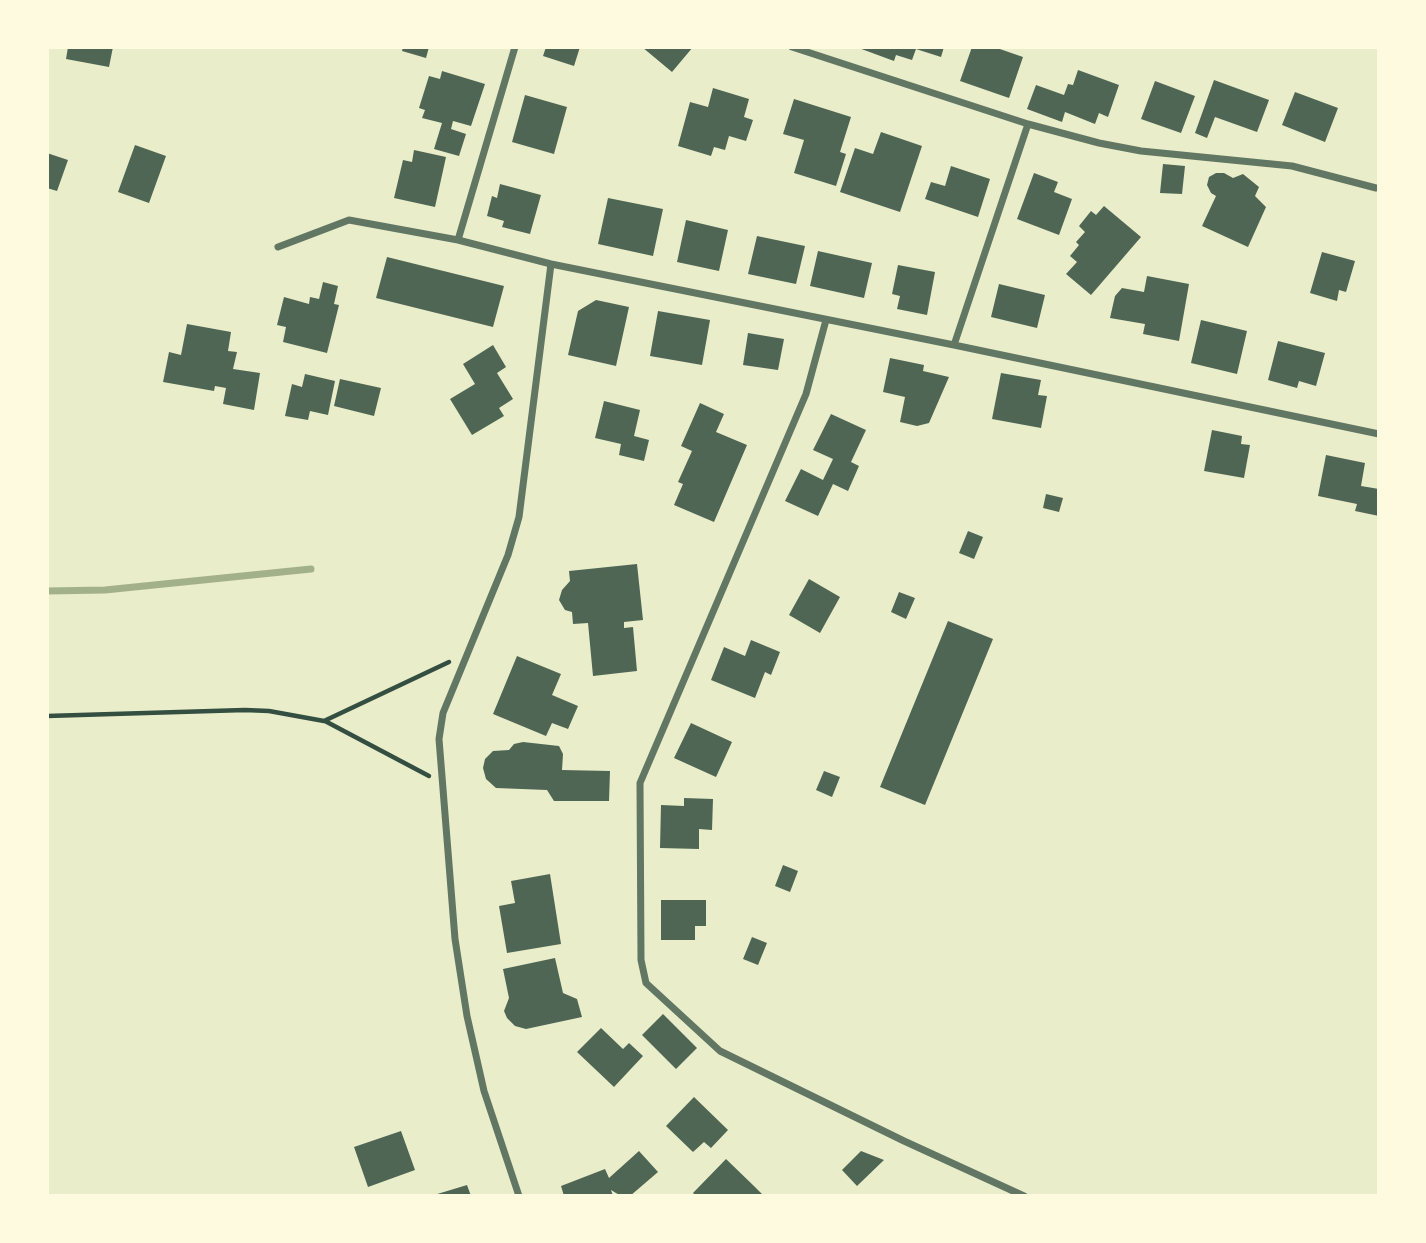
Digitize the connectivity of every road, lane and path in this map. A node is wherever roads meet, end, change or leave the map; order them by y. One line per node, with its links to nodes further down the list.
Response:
1 (515, 47): 5 (street)
2 (792, 47): 3 (street)
3 (1028, 124): 4 (street); 9 (street)
4 (1376, 188)
5 (458, 240): 6 (street); 7 (street)
6 (278, 247)
7 (551, 264): 8 (street); 11 (street)
8 (826, 320): 9 (street); 16 (street)
9 (954, 345): 10 (street)
10 (1379, 434)
11 (467, 653): 13 (path); 14 (street)
12 (47, 716): 13 (path)
13 (324, 721): 14 (path)
14 (443, 783): 15 (street)
15 (519, 1196)
16 (1024, 1196)

